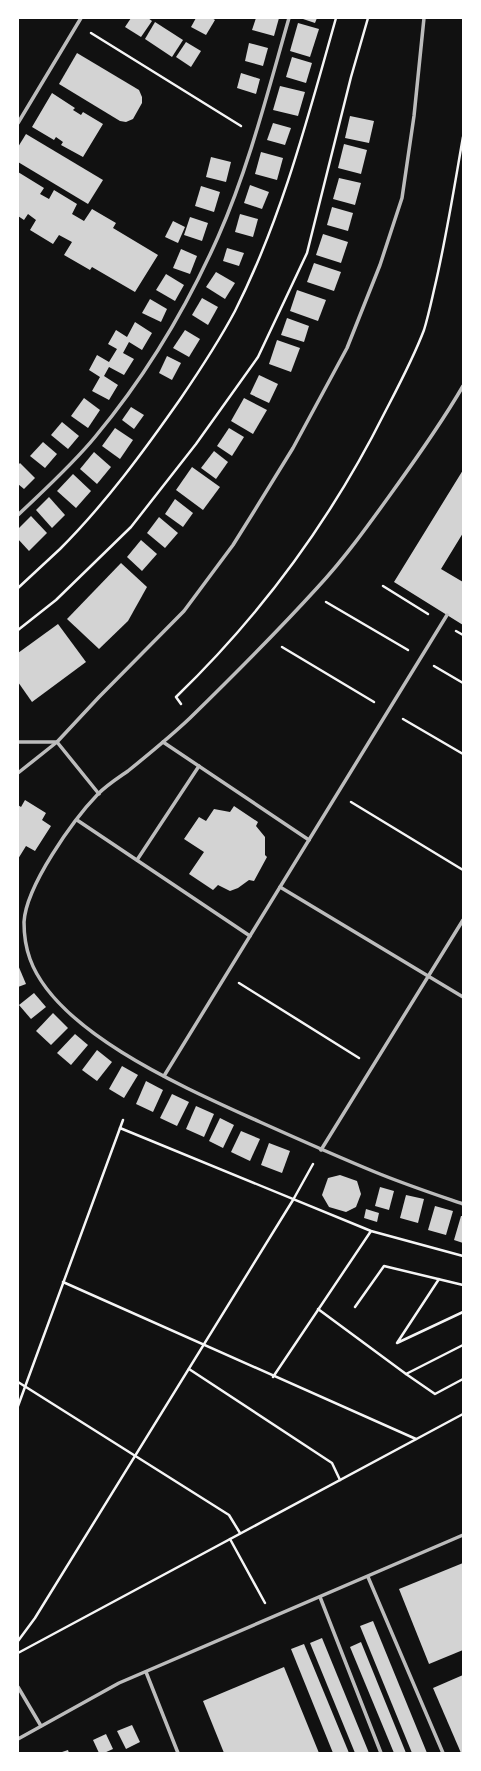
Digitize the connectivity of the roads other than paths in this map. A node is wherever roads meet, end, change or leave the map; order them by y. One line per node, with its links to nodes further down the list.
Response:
1 (81, 18): 4 (street)
2 (289, 18): 6 (street)
3 (424, 18): 9 (street)
4 (18, 123)
5 (463, 386): 10 (street)
6 (18, 515)
7 (447, 615): 15 (street)
8 (18, 742): 9 (street)
9 (57, 742): 12 (street); 13 (street)
10 (163, 742): 11 (street); 13 (street)
11 (199, 766): 15 (street); 16 (street)
12 (18, 773)
13 (99, 794): 14 (street)
14 (77, 820): 16 (street); 22 (street)
15 (309, 840): 17 (street)
16 (137, 860): 19 (street)
17 (280, 887): 19 (street); 20 (street)
18 (463, 920): 20 (street)
19 (250, 936): 22 (street)
20 (428, 976): 21 (street); 23 (street)
21 (463, 997)
22 (164, 1076): 23 (street)
23 (321, 1150): 24 (street)
24 (463, 1204)
25 (463, 1535): 26 (street)
26 (368, 1577): 27 (street); 34 (street)
27 (320, 1597): 28 (street); 33 (street)
28 (146, 1672): 30 (street); 32 (street)
29 (18, 1687): 30 (street)
30 (41, 1726): 31 (street)
31 (18, 1739)
32 (178, 1753)
33 (381, 1753)
34 (443, 1753)

